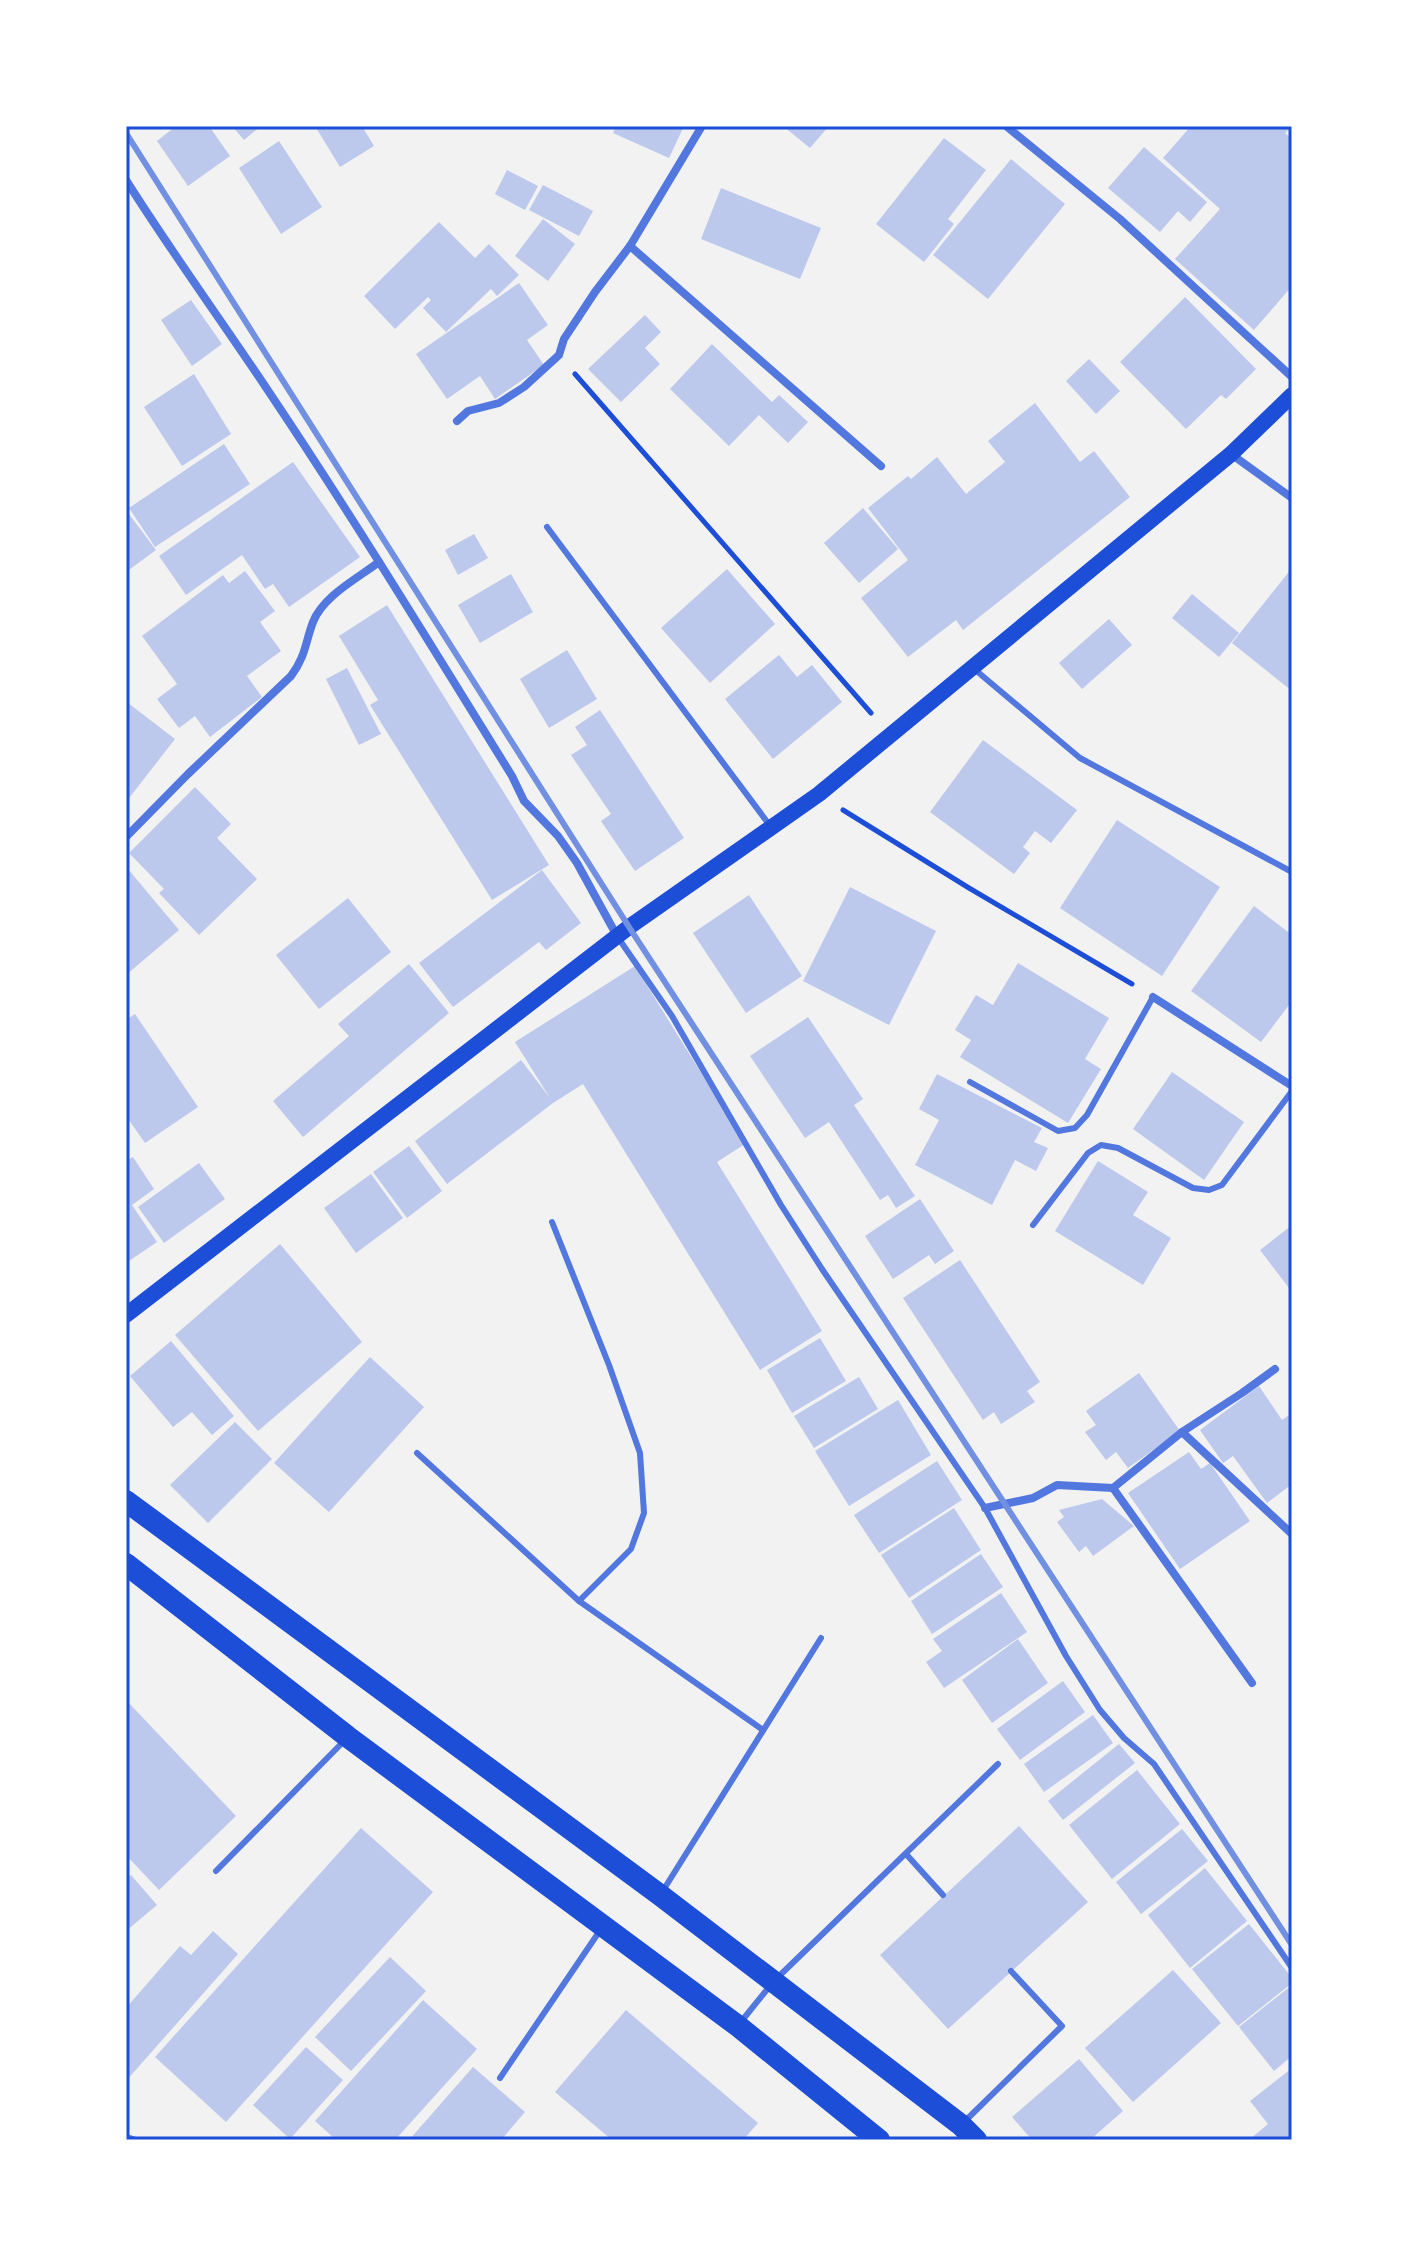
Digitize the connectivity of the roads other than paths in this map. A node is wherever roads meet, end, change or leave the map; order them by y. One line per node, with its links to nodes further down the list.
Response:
1 (702, 126): 4 (street)
2 (1006, 126): 5 (street)
3 (126, 180): 12 (street)
4 (630, 246): 7 (street); 9 (street)
5 (1292, 377)
6 (1292, 395): 8 (main road)
7 (457, 421)
8 (1231, 454): 10 (street); 13 (main road)
9 (881, 466)
10 (1292, 498)
11 (547, 527): 14 (lane)
12 (379, 562): 15 (street); 17 (street)
13 (972, 667): 14 (main road); 16 (lane)
14 (771, 827): 17 (main road)
15 (126, 837)
16 (1292, 872)
17 (617, 936): 23 (main road); 29 (lane)
18 (1153, 997): 19 (lane); 20 (street)
19 (970, 1082)
20 (1292, 1088): 22 (lane)
21 (552, 1222): 32 (lane)
22 (1033, 1225)
23 (126, 1315)
24 (1275, 1369): 25 (street)
25 (1182, 1432): 27 (street); 30 (street)
26 (417, 1453): 32 (lane)
27 (1113, 1488): 29 (street); 34 (street)
28 (126, 1501): 40 (highway)
29 (985, 1508): 43 (lane)
30 (1292, 1534)
31 (126, 1564): 36 (highway)
32 (579, 1601): 35 (lane)
33 (821, 1638): 35 (lane)
34 (1252, 1683)
35 (763, 1730): 40 (lane)
36 (348, 1737): 39 (lane); 42 (highway)
37 (998, 1764): 38 (lane)
38 (906, 1854): 41 (lane); 45 (lane)
39 (216, 1871)
40 (660, 1895): 45 (highway)
41 (943, 1895)
42 (603, 1926): 46 (highway); 47 (lane)
43 (1292, 1968)
44 (1011, 1971): 48 (lane)
45 (774, 1981): 46 (lane); 48 (highway)
46 (738, 2026): 51 (highway)
47 (500, 2078)
48 (968, 2133)
49 (126, 2138): 50 (street)
50 (133, 2140)
51 (879, 2140)

